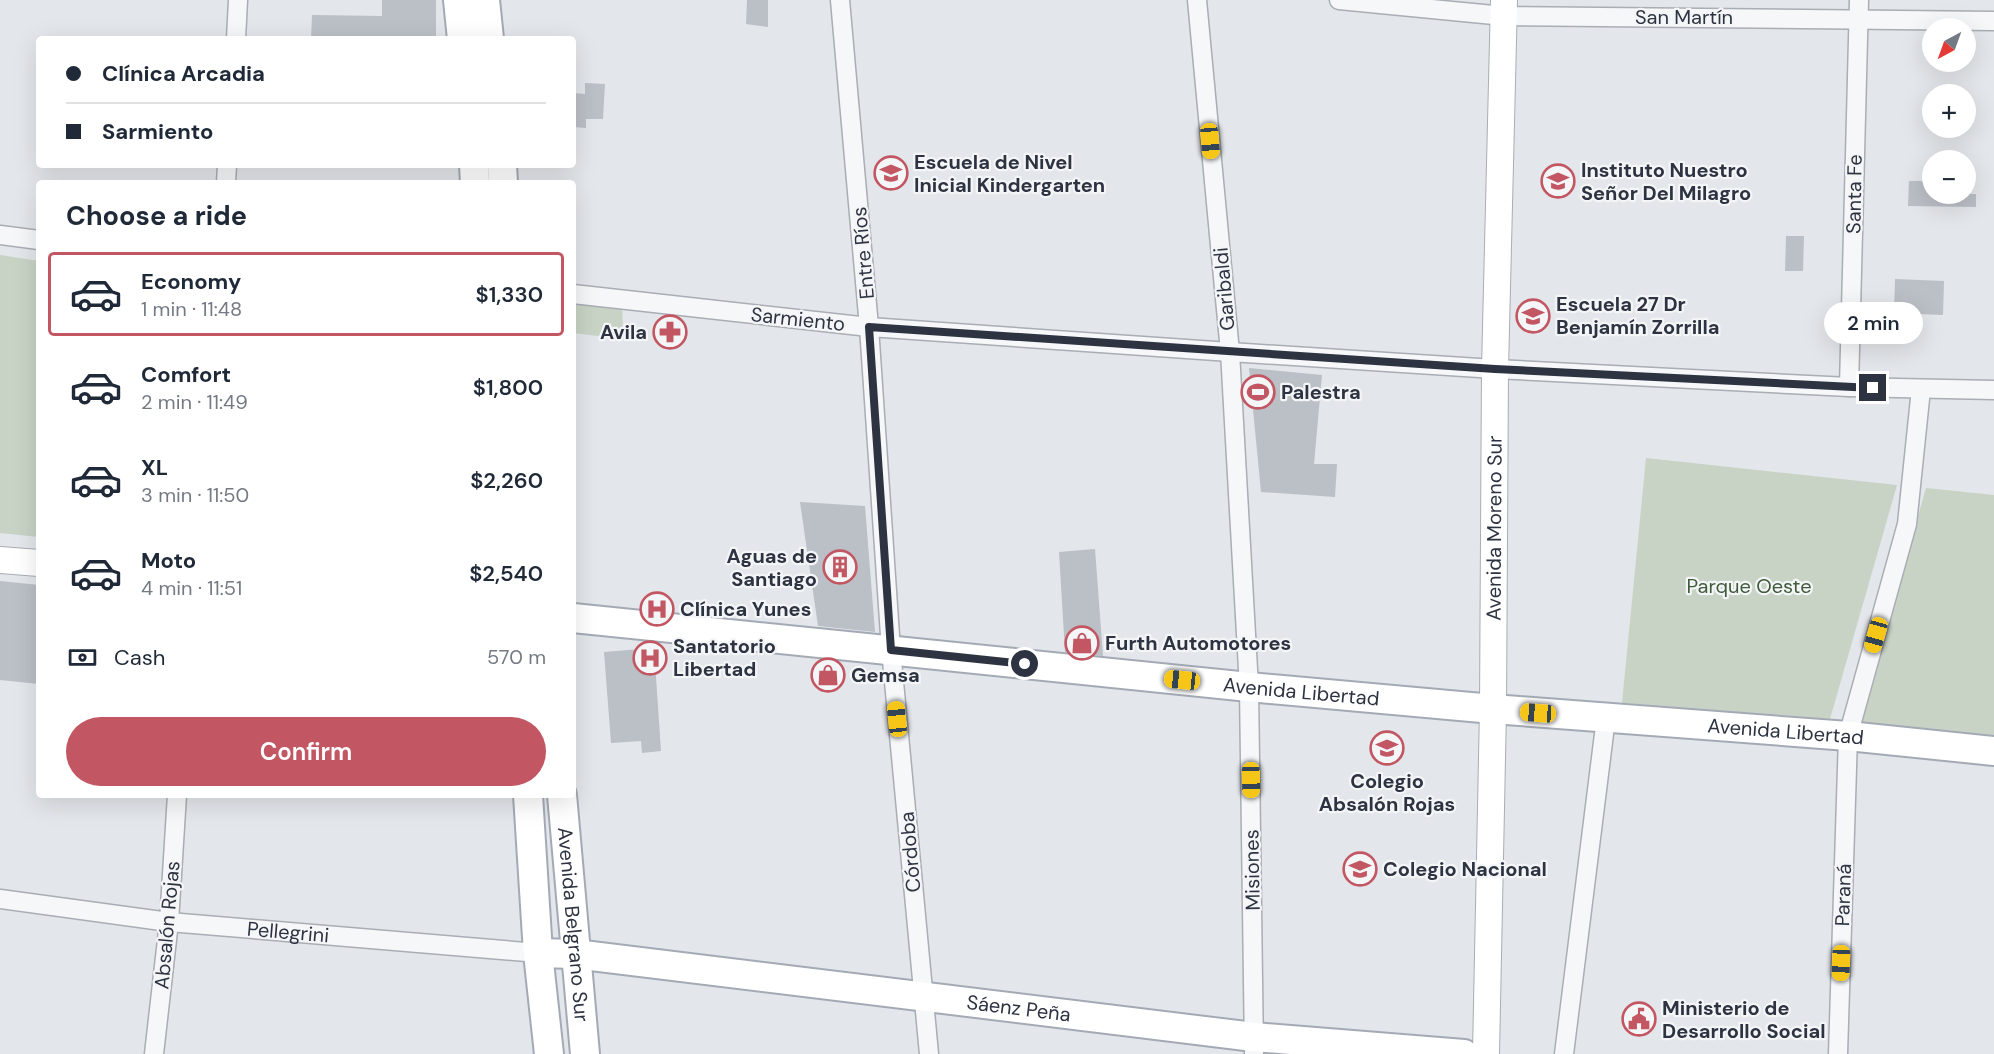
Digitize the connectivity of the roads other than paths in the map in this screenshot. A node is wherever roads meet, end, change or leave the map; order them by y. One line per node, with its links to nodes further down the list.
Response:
1 (238, 0): 10 (street)
2 (458, 0): 11 (main road)
3 (485, 0): 12 (main road)
4 (840, 0): 16 (street, Entre Ríos)
5 (1197, 0): 17 (street, Garibaldi)
6 (1339, 0): 7 (street, San Martín)
7 (1504, 8): 8 (street, San Martín); 18 (street, Avenida Moreno Sur)
8 (1859, 9): 9 (street, San Martín); 19 (street, Santa Fe)
9 (1994, 21)
10 (236, 36)
11 (462, 36)
12 (489, 36)
13 (0, 235): 14 (street)
14 (36, 240)
15 (576, 294): 16 (street, Sarmiento)
16 (869, 327): 17 (street, Sarmiento); 25 (street, Entre Ríos)
17 (1230, 352): 18 (street, Sarmiento); 26 (street, Garibaldi)
18 (1495, 369): 19 (street, Sarmiento); 27 (street, Avenida Moreno Sur)
19 (1850, 387): 20 (street, Sarmiento)
20 (1921, 389): 21 (street, Sarmiento); 29 (street)
21 (1994, 390)
22 (0, 560): 23 (street)
23 (36, 563)
24 (576, 618): 25 (main road, Avenida Libertad)
25 (891, 650): 26 (main road, Avenida Libertad); 38 (street, Córdoba)
26 (1249, 687): 27 (main road, Avenida Libertad); 39 (street, Misiones)
27 (1493, 709): 28 (main road, Avenida Libertad); 45 (street, Avenida Moreno Sur)
28 (1606, 718): 29 (main road, Avenida Libertad); 46 (street)
29 (1848, 736): 30 (main road, Avenida Libertad); 47 (street, Paraná)
30 (1994, 751)
31 (177, 798): 35 (street, Absalón Rojas)
32 (528, 798): 36 (main road, Avenida Belgrano Sur)
33 (562, 798): 37 (main road, Avenida Belgrano Sur)
34 (0, 899): 35 (street, Pellegrini)
35 (169, 922): 36 (street, Pellegrini); 40 (street, Absalón Rojas)
36 (537, 953): 37 (main road, Pellegrini); 41 (main road, Avenida Belgrano Sur)
37 (575, 954): 38 (main road, Sáenz Peña); 42 (main road, Avenida Belgrano Sur)
38 (923, 997): 39 (main road, Sáenz Peña); 43 (street, Córdoba)
39 (1254, 1045): 44 (main road, Sáenz Peña)
40 (154, 1054)
41 (549, 1054)
42 (585, 1054)
43 (929, 1054)
44 (1464, 1054)
45 (1486, 1054)
46 (1564, 1054)
47 (1838, 1054)

